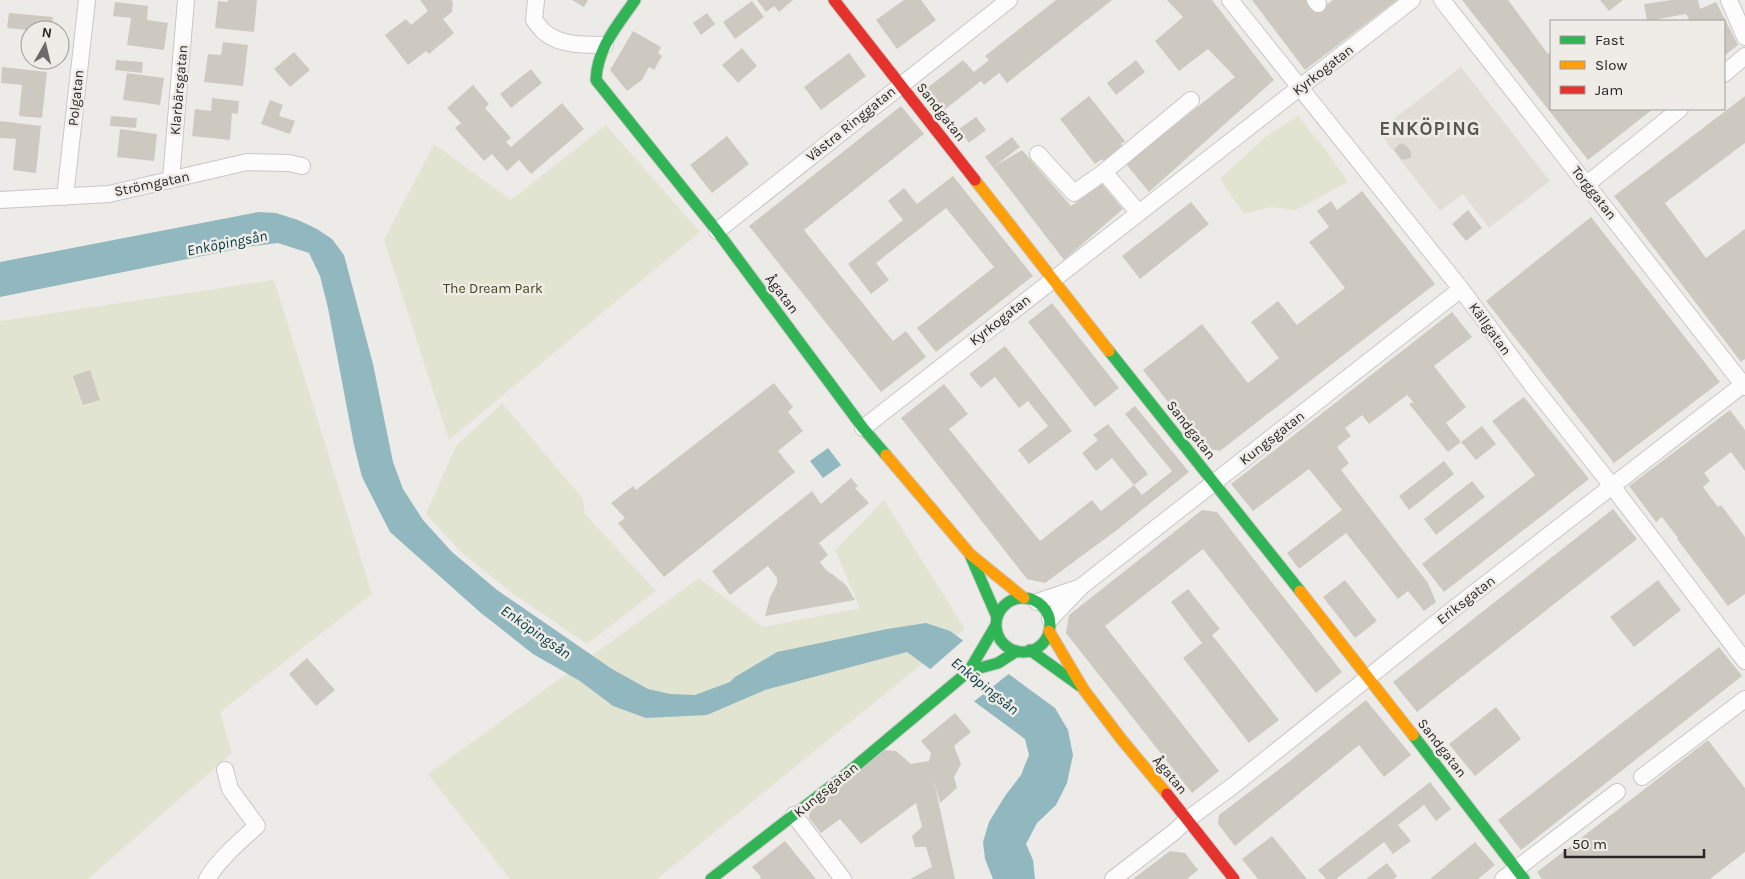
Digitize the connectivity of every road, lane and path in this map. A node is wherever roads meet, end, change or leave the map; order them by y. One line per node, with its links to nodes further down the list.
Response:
1 (87, 0): 24 (street, Polgatan)
2 (186, 0): 22 (street, Klarbärsgatan)
3 (536, 0): 12 (street)
4 (635, 0): 12 (street, Ågatan)
5 (834, 0): 15 (street, Sandgatan)
6 (1009, 0): 15 (street, Västra Ringgatan)
7 (1230, 0): 16 (street, Källgatan)
8 (1412, 0): 16 (street, Kyrkogatan)
9 (1442, 0): 23 (street, Torggatan)
10 (1729, 0): 11 (street)
11 (1745, 37)
12 (605, 45): 27 (street, Ågatan)
13 (1745, 56): 14 (street)
14 (1725, 73)
15 (901, 84): 27 (street, Västra Ringgatan); 28 (street, Sandgatan)
16 (1300, 88): 26 (street, Kyrkogatan); 29 (street, Källgatan)
17 (1191, 100): 21 (street)
18 (1679, 110): 23 (street)
19 (1038, 154): 21 (street)
20 (302, 166): 22 (street, Strömgatan)
21 (1104, 172): 26 (street)
22 (171, 180): 24 (street, Strömgatan)
23 (1587, 184): 30 (street, Torggatan)
24 (65, 197): 25 (street, Strömgatan)
25 (0, 200)
26 (1138, 213): 28 (street, Kyrkogatan)
27 (716, 231): 31 (street, Ågatan)
28 (1052, 280): 31 (street, Kyrkogatan); 32 (street, Sandgatan)
29 (1461, 289): 32 (street, Kungsgatan); 33 (street, Källgatan)
30 (1744, 385): 33 (street, Eriksgatan)
31 (863, 428): 34 (street, Ågatan)
32 (1213, 484): 35 (street, Kungsgatan); 43 (street, Sandgatan)
33 (1612, 486): 41 (street, Källgatan); 43 (street, Eriksgatan)
34 (970, 554): 36 (street, Ågatan); 37 (street, Ågatan)
35 (1082, 586): 36 (street, Kungsgatan); 38 (street, Kungsgatan)
36 (1031, 600): 37 (street); 38 (street, Ågatan)
37 (997, 621): 40 (street, Ågatan); 42 (street)
38 (1049, 625): 39 (street); 44 (street, Ågatan)
39 (1030, 650): 40 (street); 44 (street, Ågatan)
40 (1018, 651): 42 (street)
41 (1745, 661)
42 (969, 671): 49 (street, Kungsgatan)
43 (1368, 678): 50 (street, Eriksgatan); 51 (street, Sandgatan)
44 (1084, 690): 50 (street, Ågatan)
45 (1745, 699): 47 (street)
46 (225, 770): 52 (street)
47 (1642, 777)
48 (1618, 792): 51 (street)
49 (794, 815): 53 (street, Kungsgatan); 54 (street)
50 (1188, 819): 55 (street, Eriksgatan); 56 (street, Ågatan)
51 (1514, 876)
52 (207, 879)
53 (711, 879)
54 (843, 879)
55 (1113, 879)
56 (1234, 879)

